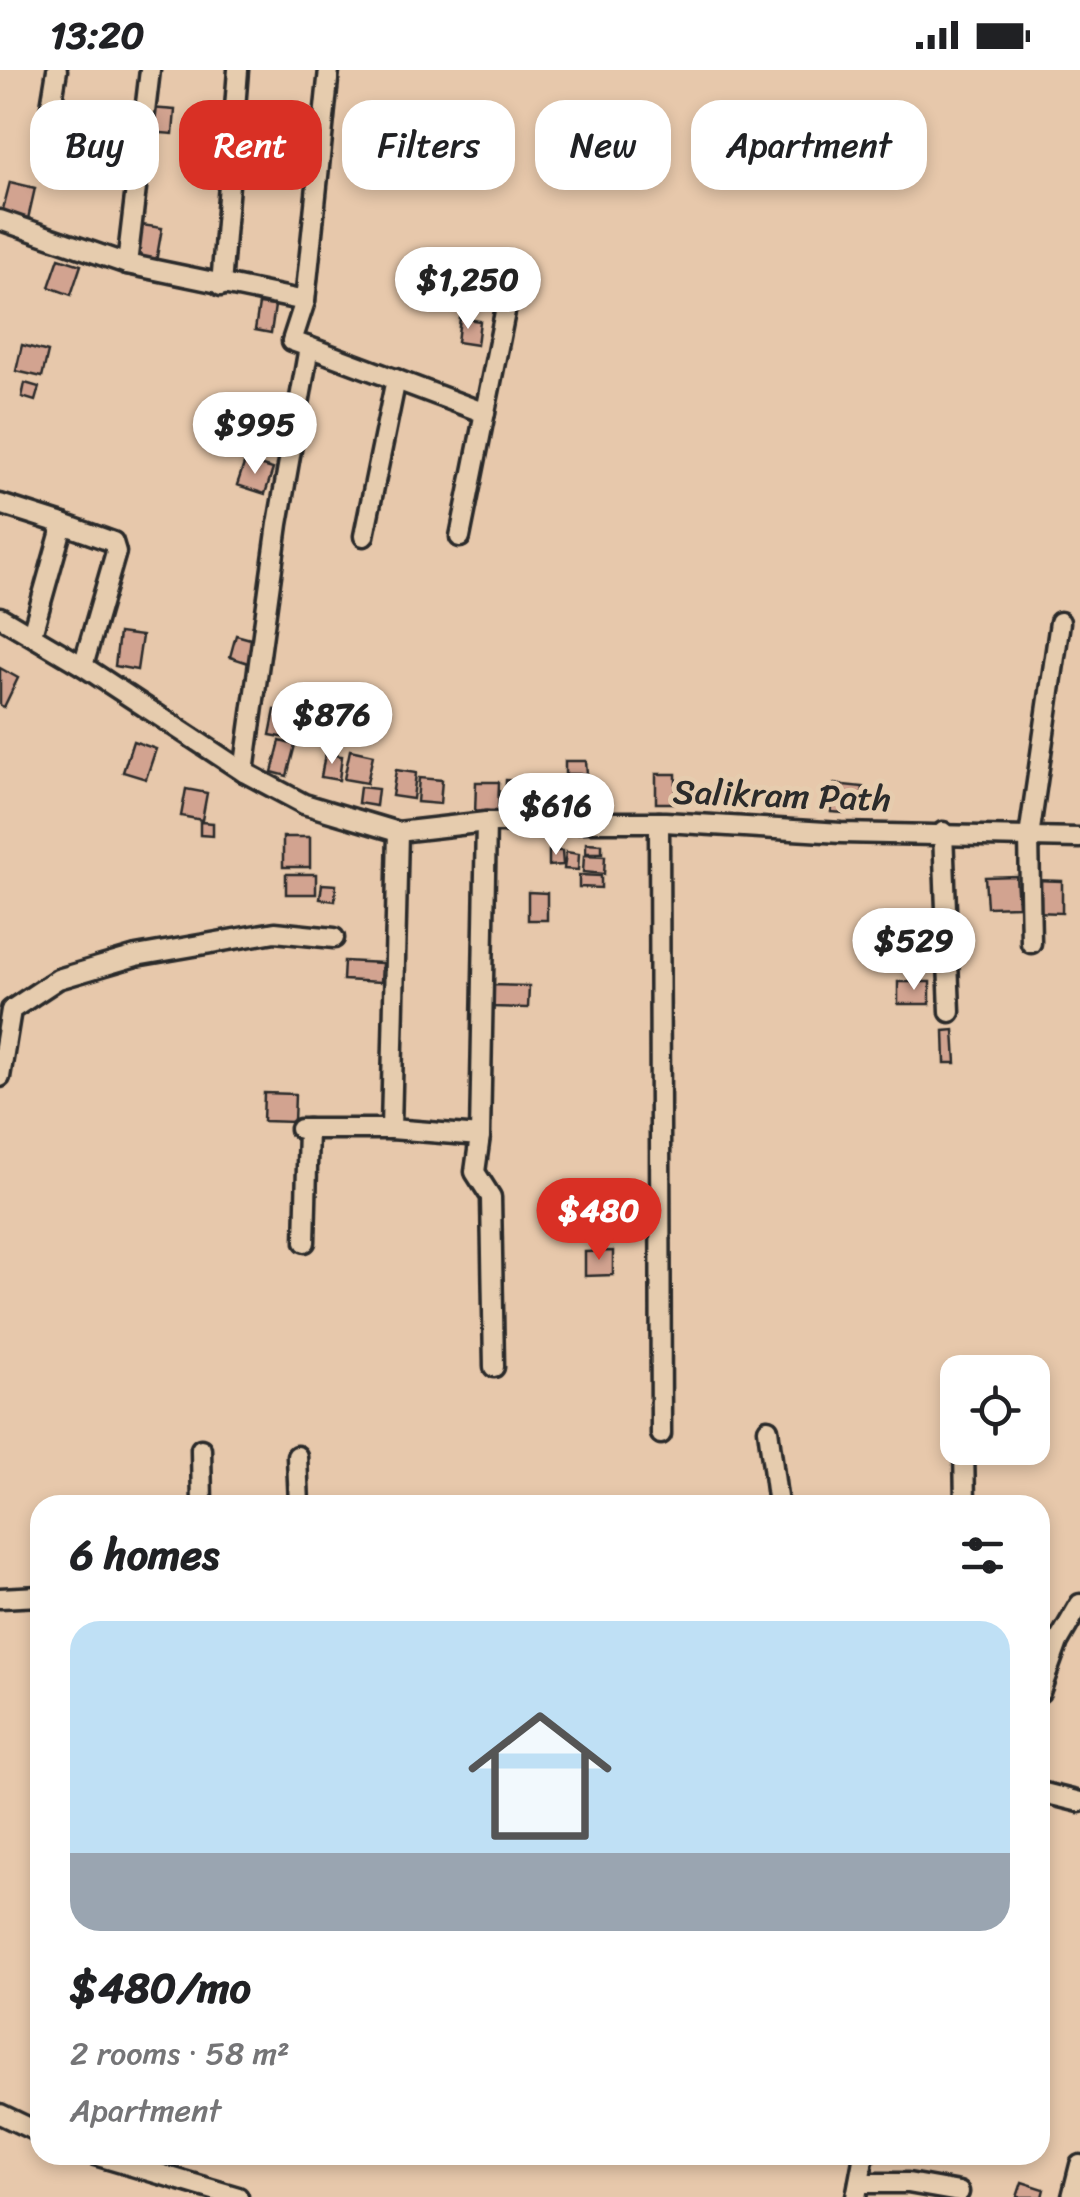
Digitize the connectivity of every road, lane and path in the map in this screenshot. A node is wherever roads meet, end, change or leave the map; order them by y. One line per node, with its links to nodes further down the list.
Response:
1 (57, 70): 5 (street)
2 (150, 70): 6 (street)
3 (238, 70): 10 (street)
4 (329, 70): 11 (street)
5 (52, 100)
6 (146, 100)
7 (134, 190): 9 (street)
8 (0, 220): 9 (street)
9 (127, 264): 10 (street)
10 (220, 286): 11 (street)
11 (305, 301): 13 (street)
12 (505, 312): 15 (street)
13 (309, 347): 14 (street); 24 (street)
14 (396, 379): 15 (street); 18 (street)
15 (485, 413): 19 (street)
16 (0, 504): 17 (street)
17 (63, 524): 22 (street); 23 (street)
18 (364, 536)
19 (460, 537)
20 (0, 617): 22 (street, Salikram Path)
21 (1060, 622): 29 (street)
22 (32, 634): 23 (street, Salikram Path)
23 (84, 666): 24 (street, Salikram Path)
24 (244, 772): 27 (street, Salikram Path)
25 (486, 822): 26 (street, Salikram Path); 27 (street, Salikram Path); 37 (street)
26 (659, 822): 28 (street, Salikram Path); 41 (street)
27 (398, 832): 36 (street)
28 (943, 832): 29 (street, Salikram Path); 34 (street)
29 (1029, 837): 30 (street, Salikram Path); 32 (street)
30 (1080, 838)
31 (334, 938): 33 (street)
32 (1030, 943)
33 (6, 1007): 35 (street)
34 (950, 1012)
35 (0, 1077)
36 (392, 1130): 37 (street); 38 (street)
37 (480, 1136): 39 (street)
38 (305, 1242)
39 (494, 1367)
40 (768, 1429): 47 (street)
41 (661, 1434)
42 (201, 1449): 45 (street)
43 (297, 1456): 46 (street)
44 (964, 1465): 48 (street)
45 (202, 1495)
46 (299, 1495)
47 (777, 1495)
48 (965, 1495)
49 (30, 1596): 50 (street)
50 (0, 1598)
51 (1080, 1604): 52 (street)
52 (1050, 1640)
53 (1050, 1794): 54 (street)
54 (1080, 1802)
55 (0, 2114): 56 (street)
56 (30, 2128)
57 (129, 2165): 62 (street)
58 (862, 2165): 60 (street)
59 (1080, 2165): 63 (street)
60 (858, 2190): 61 (street)
61 (960, 2192)
62 (238, 2197)
63 (1072, 2197)

